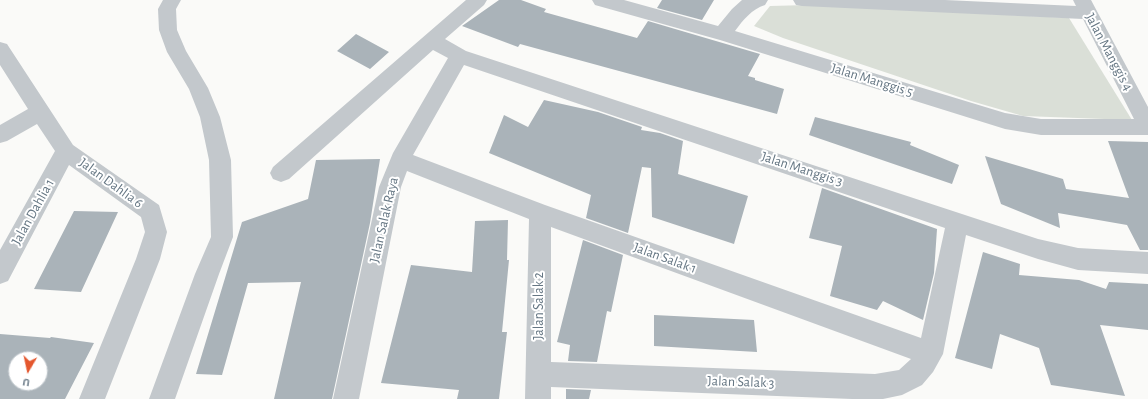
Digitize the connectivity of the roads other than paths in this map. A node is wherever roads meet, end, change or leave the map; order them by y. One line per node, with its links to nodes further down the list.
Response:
1 (172, 0): 25 (street)
2 (478, 0): 9 (street)
3 (601, 0): 6 (street, Jalan Manggis 5)
4 (759, 0): 8 (street)
5 (802, 0): 7 (street)
6 (633, 4): 8 (street, Jalan Manggis 5)
7 (1085, 6): 13 (street, Jalan Manggis 4)
8 (722, 34): 13 (street, Jalan Manggis 5)
9 (431, 40): 11 (street, Jalan Manggis 3); 17 (street)
10 (0, 49): 12 (street, Jalan Dahlia 6)
11 (459, 56): 16 (street, Jalan Salak Raya); 19 (street, Jalan Manggis 3)
12 (41, 112): 14 (street); 15 (street, Jalan Dahlia 6)
13 (1148, 126)
14 (0, 135)
15 (66, 151): 21 (street, Jalan Dahlia 1); 24 (street, Jalan Dahlia 6)
16 (400, 159): 18 (street, Jalan Salak 1); 26 (street, Jalan Salak Raya)
17 (281, 173)
18 (540, 213): 22 (street, Jalan Salak 1); 23 (street, Jalan Salak 2)
19 (958, 221): 20 (street, Jalan Manggis 3); 22 (street)
20 (1148, 263)
21 (0, 273)
22 (930, 354): 23 (street, Jalan Salak 3)
23 (539, 374): 27 (street, Jalan Salak 2)
24 (92, 399)
25 (162, 399)
26 (346, 399)
27 (538, 399)

